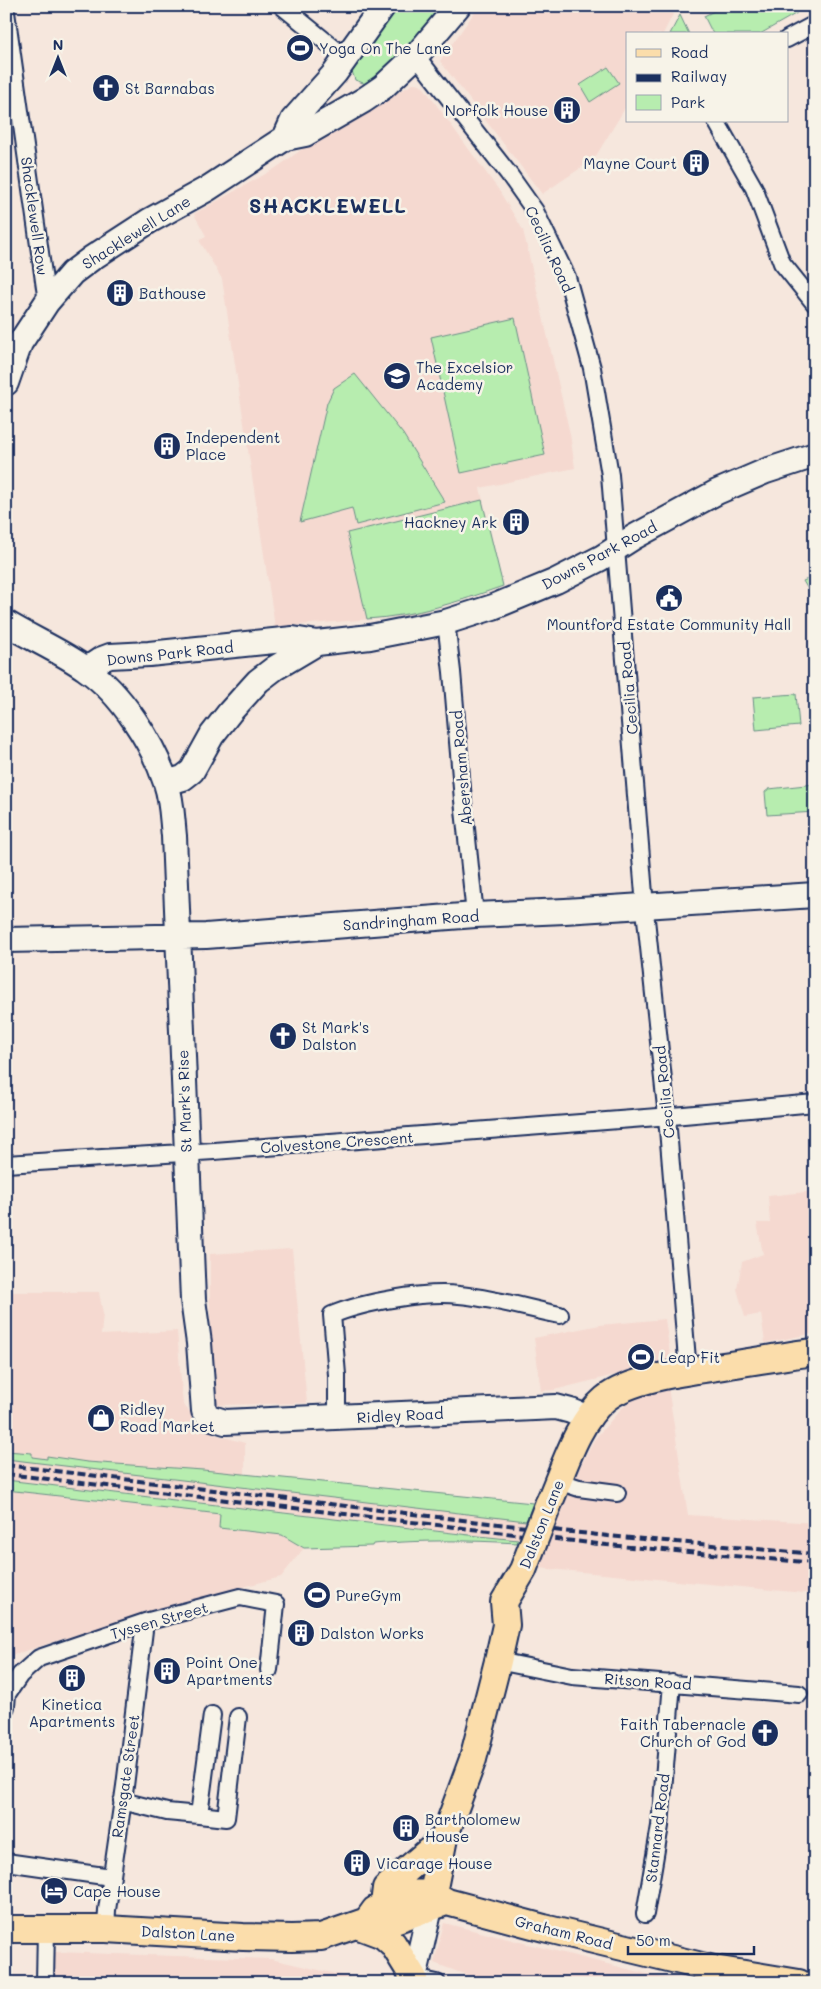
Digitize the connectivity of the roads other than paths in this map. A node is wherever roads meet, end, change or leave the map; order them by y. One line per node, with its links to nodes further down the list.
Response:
1 (282, 6): 8 (street)
2 (383, 6): 8 (street, Shacklewell Lane)
3 (458, 6): 7 (street, Shacklewell Lane)
4 (6, 12): 12 (street, Shacklewell Row)
5 (815, 24): 6 (street)
6 (788, 38)
7 (416, 56): 9 (street, Shacklewell Lane); 17 (street, Cecilia Road)
8 (343, 63): 9 (street); 11 (street, Shacklewell Lane)
9 (364, 100): 11 (street, Shacklewell Lane)
10 (717, 122): 13 (street)
11 (285, 138): 12 (street, Shacklewell Lane)
12 (47, 302): 14 (street, Shacklewell Lane)
13 (815, 304)
14 (13, 342): 15 (street, Shacklewell Lane)
15 (6, 383)
16 (815, 455): 17 (street, Downs Park Road)
17 (616, 548): 18 (street, Downs Park Road); 26 (street, Cecilia Road)
18 (446, 622): 20 (street, Downs Park Road); 27 (street, Abersham Road)
19 (8, 626): 23 (street, St Mark's Rise)
20 (318, 643): 21 (street, Downs Park Road); 22 (street, Downs Park Road)
21 (256, 644): 22 (street); 23 (street, Downs Park Road)
22 (275, 668): 24 (street)
23 (87, 669): 24 (street, St Mark's Rise)
24 (166, 783): 28 (street, St Mark's Rise)
25 (815, 894): 26 (street, Sandringham Road)
26 (645, 906): 27 (street, Sandringham Road); 31 (street, Cecilia Road)
27 (475, 914): 28 (street, Sandringham Road)
28 (178, 938): 29 (street, Sandringham Road); 32 (street, St Mark's Rise)
29 (6, 940)
30 (815, 1103): 31 (street, Colvestone Crescent)
31 (667, 1116): 32 (street, Colvestone Crescent); 36 (street, Cecilia Road)
32 (186, 1153): 33 (street, Colvestone Crescent); 37 (street, St Mark's Rise)
33 (6, 1164)
34 (560, 1315): 38 (street)
35 (815, 1352): 36 (main road, Dalston Lane)
36 (688, 1372): 39 (main road, Dalston Lane)
37 (209, 1417): 38 (street, Ridley Road)
38 (338, 1417): 39 (street, Ridley Road)
39 (589, 1418): 40 (main road, Dalston Lane)
40 (558, 1481): 41 (street); 43 (main road, Dalston Lane, bridge)
41 (617, 1493)
42 (145, 1622): 44 (street, Tyssen Street); 47 (street, Tyssen Street); 50 (street, Ramsgate Street)
43 (498, 1661): 45 (street, Ritson Road); 52 (main road, Dalston Lane)
44 (269, 1670)
45 (672, 1683): 46 (street, Ritson Road); 56 (street, Stannard Road)
46 (799, 1694)
47 (6, 1707)
48 (212, 1716): 51 (street)
49 (238, 1717): 51 (street)
50 (122, 1801): 51 (street); 54 (street, Ramsgate Street)
51 (200, 1815)
52 (444, 1838): 55 (main road, Dalston Lane); 57 (main road)
53 (6, 1862): 54 (street)
54 (111, 1877): 60 (street, Ramsgate Street)
55 (436, 1901): 57 (main road, Dalston Lane); 61 (street); 63 (main road, Graham Road)
56 (646, 1914)
57 (369, 1917): 60 (main road, Dalston Lane); 61 (main road)
58 (46, 1928): 59 (main road, Dalston Lane); 60 (main road, Dalston Lane); 62 (street)
59 (6, 1929)
60 (106, 1929)
61 (421, 1981)
62 (45, 1983)
63 (799, 1983)

